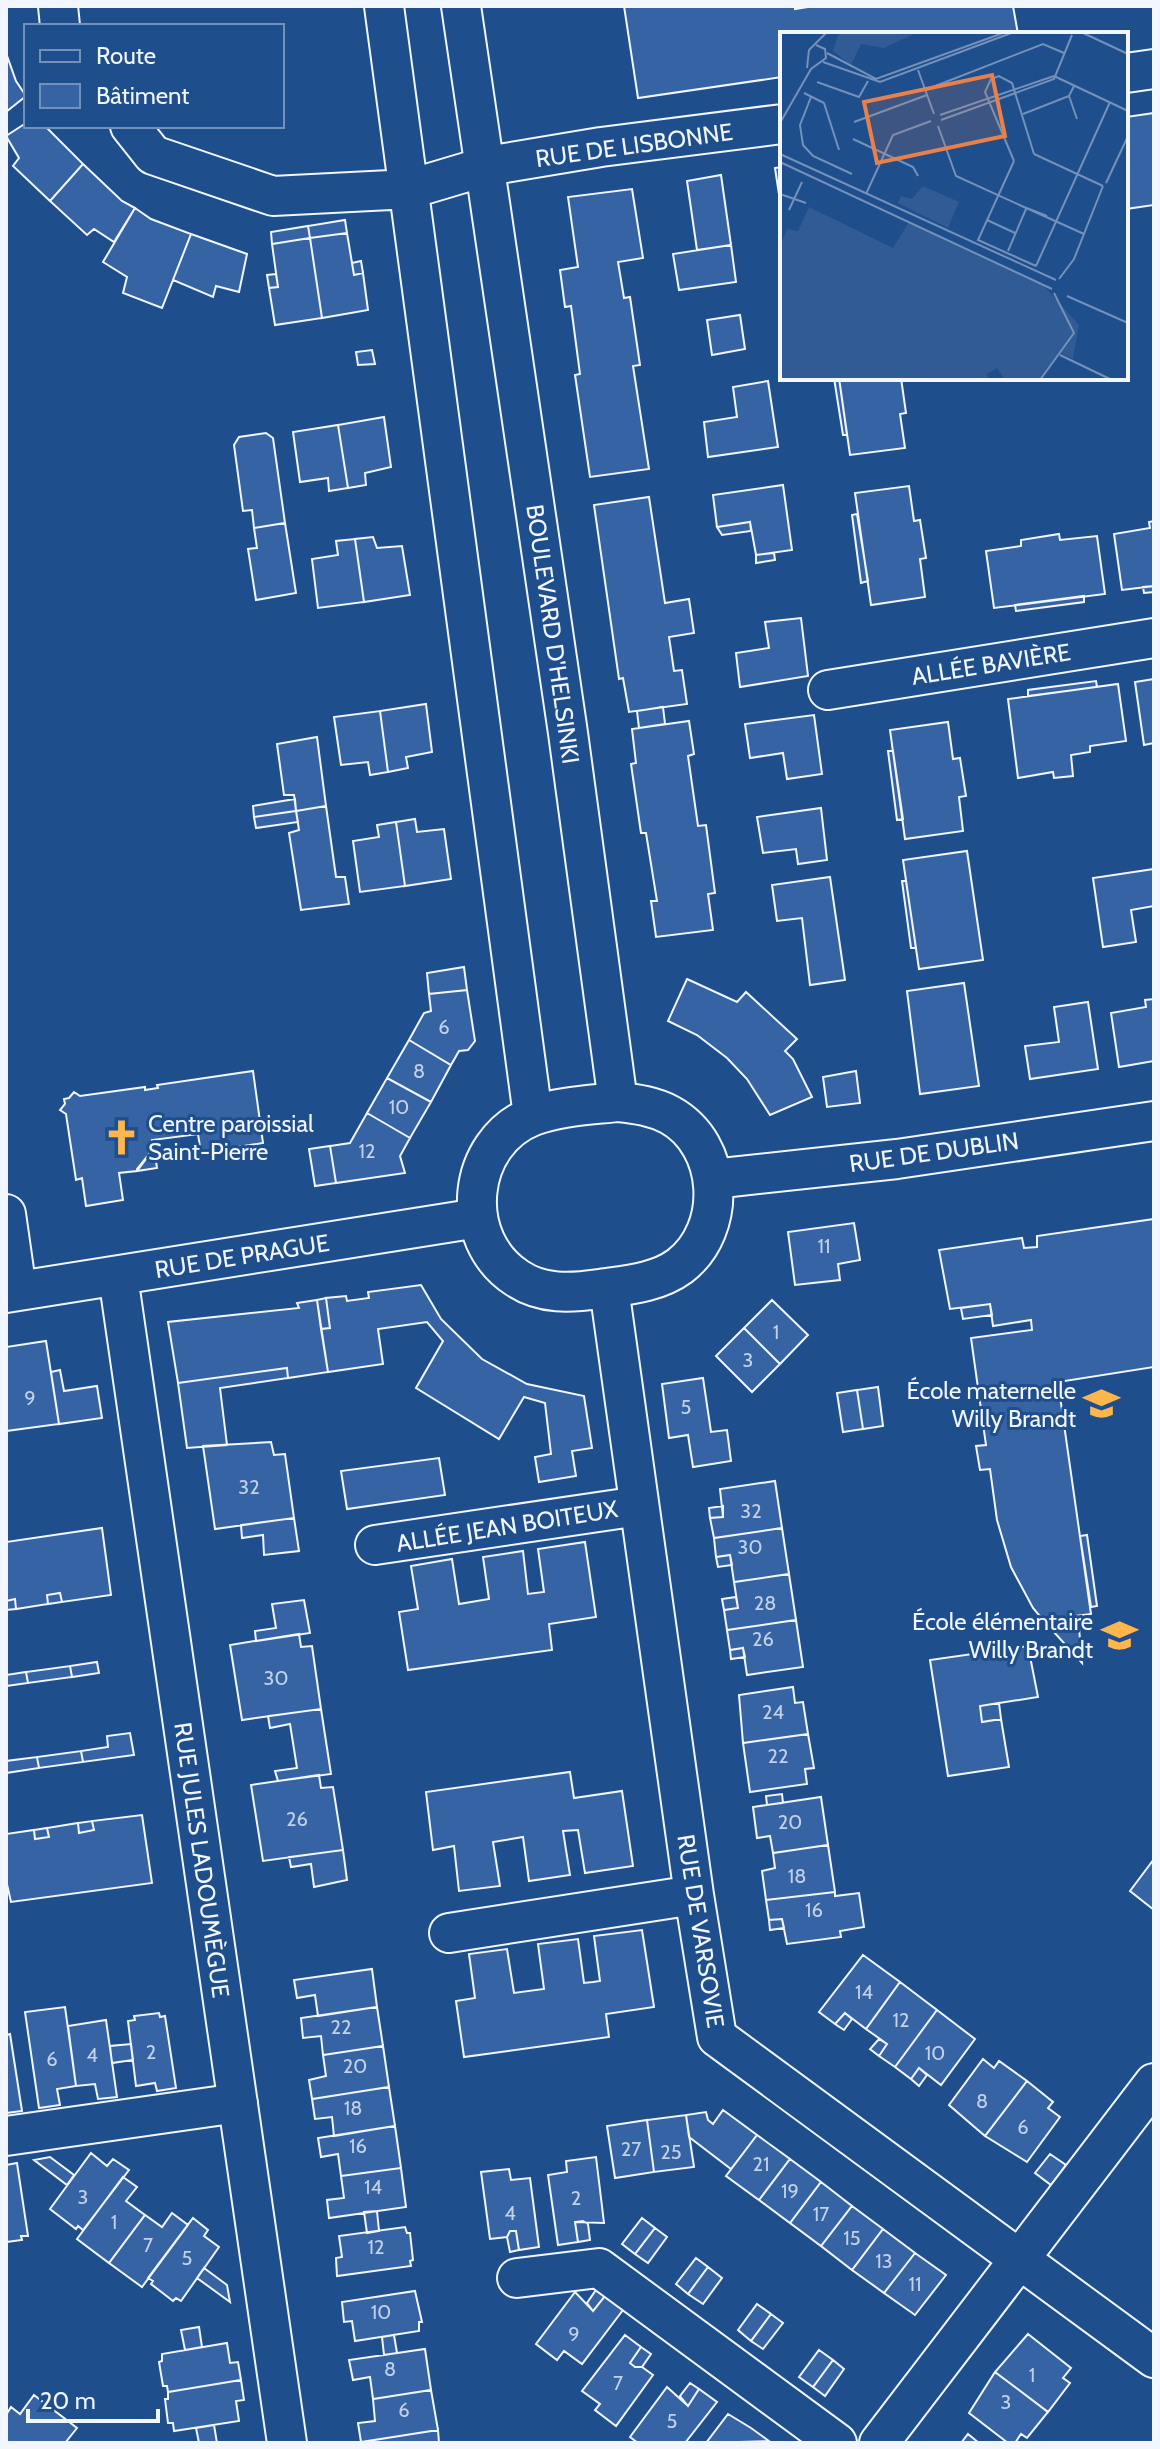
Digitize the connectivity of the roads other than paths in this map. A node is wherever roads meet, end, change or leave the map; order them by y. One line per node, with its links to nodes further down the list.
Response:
1 (384, 6): 8 (street)
2 (461, 6): 7 (street, BOULEVARD D'HELSINKI)
3 (1154, 69): 4 (street)
4 (1128, 73)
5 (780, 124): 7 (street, RUE DE LISBONNE)
6 (132, 128): 8 (street)
7 (487, 166): 8 (street); 11 (street, BOULEVARD D'HELSINKI)
8 (410, 189): 12 (street)
9 (1154, 638): 10 (street, ALLÉE BAVIÈRE)
10 (828, 690)
11 (618, 1102): 12 (street); 14 (street)
12 (533, 1116): 16 (street)
13 (1154, 1121): 14 (street, RUE DE DUBLIN)
14 (713, 1179): 18 (street)
15 (6, 1214): 19 (street)
16 (478, 1218): 17 (street, RUE DE PRAGUE); 18 (street)
17 (118, 1276): 19 (street, RUE DE PRAGUE); 25 (street, RUE JULES LADOUMÈGUE)
18 (609, 1288): 20 (street, RUE DE VARSOVIE)
19 (11, 1292)
20 (639, 1506): 21 (street, ALLÉE JEAN BOITEUX); 22 (street, RUE DE VARSOVIE)
21 (375, 1545)
22 (694, 1895): 23 (street); 27 (street, RUE DE VARSOVIE)
23 (449, 1933)
24 (1154, 2083): 27 (street)
25 (238, 2103): 26 (street); 30 (street, RUE JULES LADOUMÈGUE)
26 (6, 2136)
27 (1021, 2261): 29 (street, RUE DE VARSOVIE); 32 (street)
28 (517, 2278): 31 (street)
29 (1154, 2358)
30 (287, 2443)
31 (837, 2443)
32 (879, 2443)

